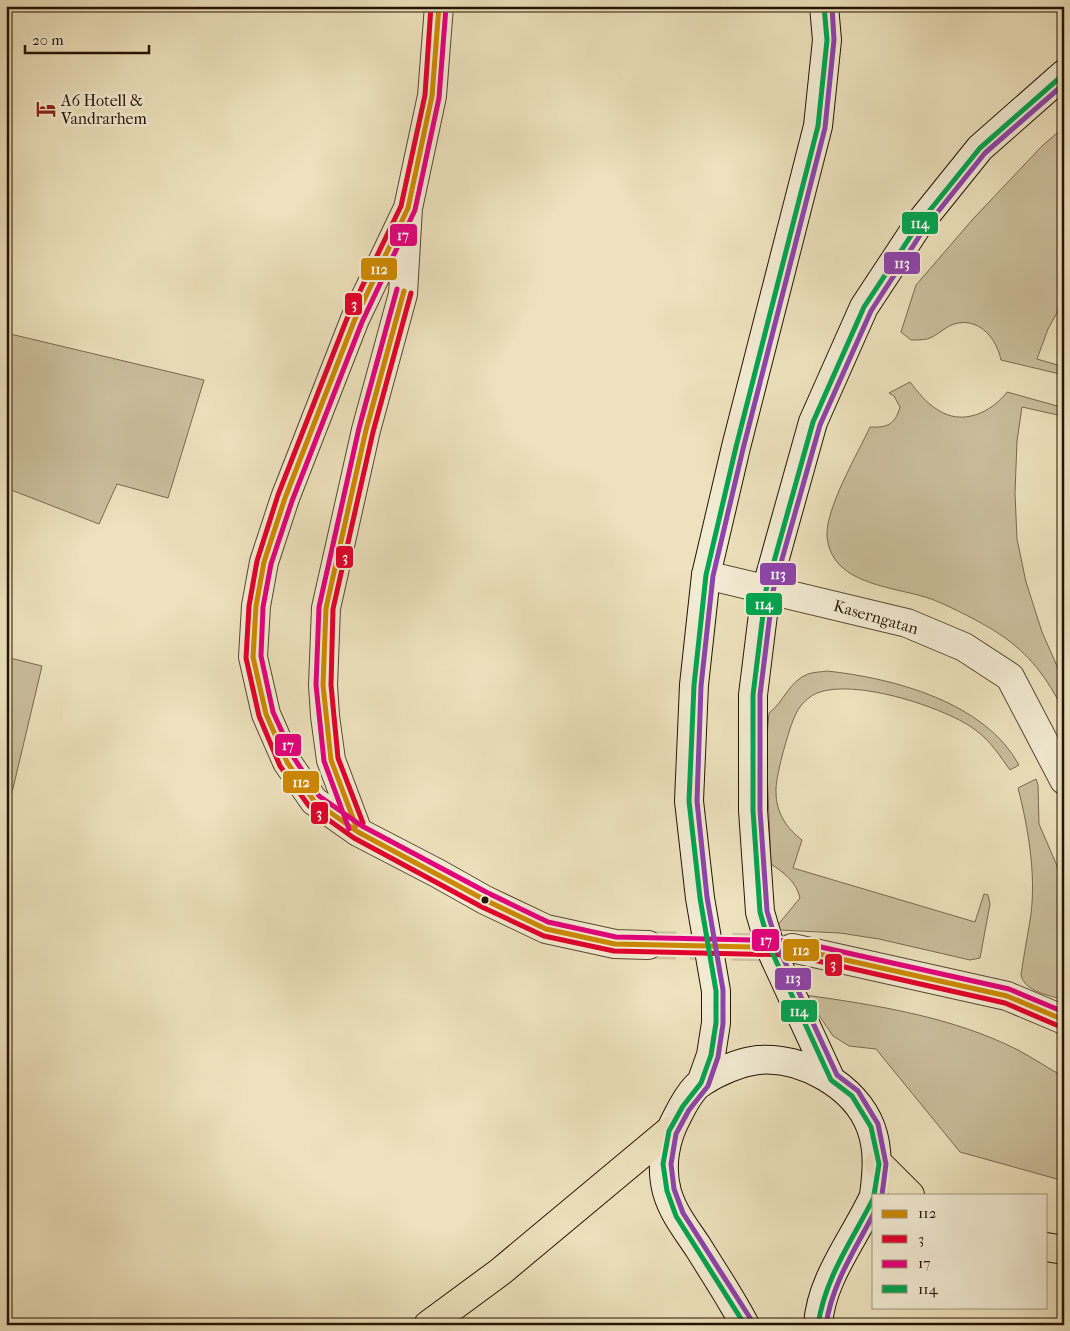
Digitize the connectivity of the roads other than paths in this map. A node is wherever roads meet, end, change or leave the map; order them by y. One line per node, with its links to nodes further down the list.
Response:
1 (439, 6): 4 (street)
2 (824, 6): 5 (street)
3 (1064, 74): 6 (street)
4 (408, 208): 8 (street); 8 (street)
5 (706, 575): 6 (street, Kaserngatan); 13 (street)
6 (766, 590): 7 (street, Kaserngatan); 12 (street)
7 (1064, 780)
8 (358, 832): 9 (street)
9 (648, 946)
10 (792, 948): 11 (street)
11 (1064, 1020)
12 (831, 1080): 13 (street); 15 (street)
13 (700, 1083): 14 (street)
14 (669, 1131): 21 (highway); 22 (street)
15 (878, 1164): 16 (street); 17 (highway)
16 (874, 1194)
17 (909, 1194)
18 (872, 1201): 23 (street)
19 (1048, 1247): 20 (highway)
20 (1064, 1250)
21 (428, 1325)
22 (744, 1325)
23 (818, 1325)

